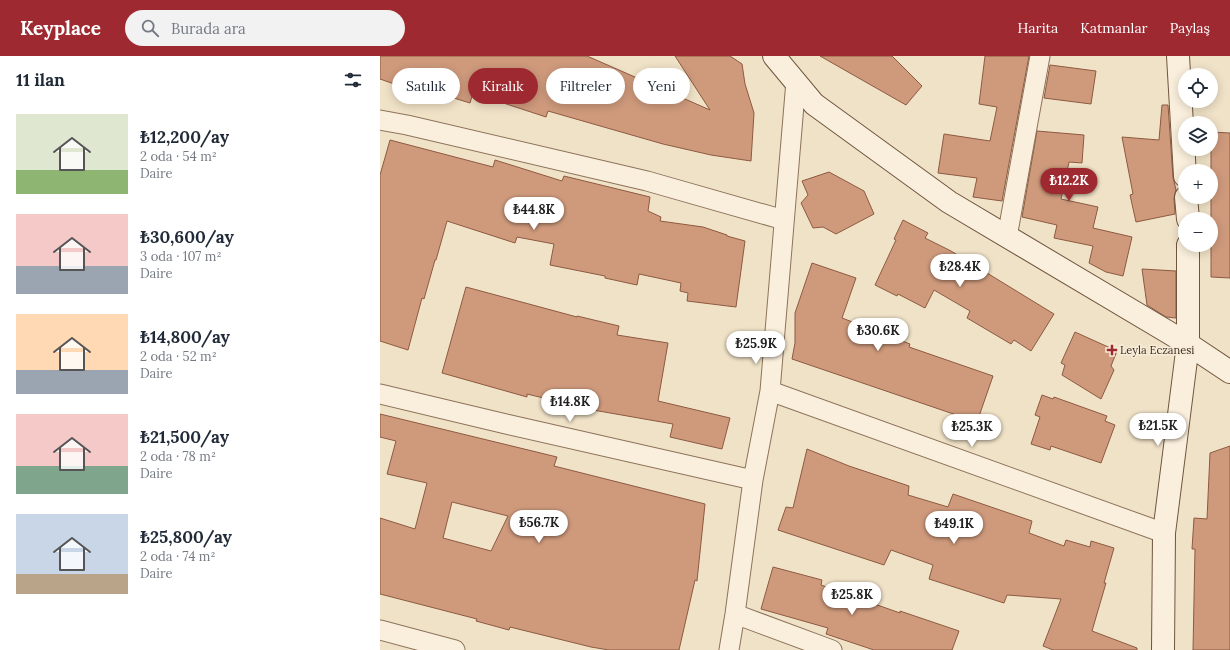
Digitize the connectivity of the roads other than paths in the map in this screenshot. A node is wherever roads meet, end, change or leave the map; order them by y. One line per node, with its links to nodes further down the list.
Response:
1 (774, 56): 4 (main road)
2 (1040, 56): 8 (street)
3 (1178, 56): 6 (main road)
4 (796, 82): 7 (street); 8 (main road)
5 (380, 120): 7 (street)
6 (1184, 164)
7 (784, 220): 12 (street)
8 (1007, 237): 10 (main road)
9 (1188, 252): 10 (main road)
10 (1188, 344): 11 (main road); 15 (main road)
11 (1230, 372)
12 (770, 391): 14 (street); 15 (street)
13 (380, 394): 14 (street)
14 (752, 480): 16 (street)
15 (1164, 533): 21 (main road)
16 (735, 614): 19 (street); 20 (street)
17 (380, 630): 18 (street)
18 (455, 650)
19 (729, 650)
20 (832, 650)
21 (1163, 650)

